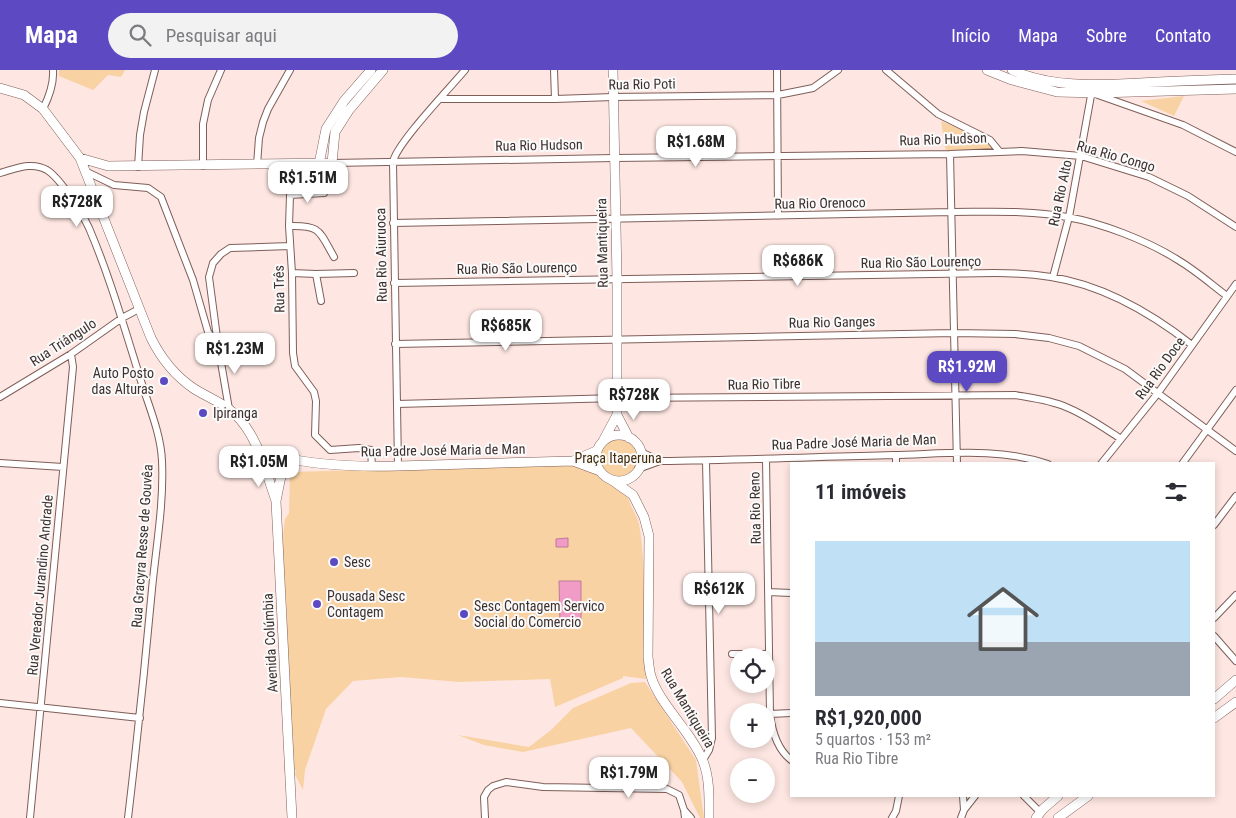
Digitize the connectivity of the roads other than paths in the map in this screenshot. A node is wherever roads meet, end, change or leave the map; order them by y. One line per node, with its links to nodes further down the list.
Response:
1 (53, 70): 25 (street)
2 (155, 70): 38 (street)
3 (220, 70): 37 (street)
4 (371, 70): 35 (street)
5 (383, 70): 34 (street)
6 (465, 70): 22 (street, Rua Rio Aiuruoca)
7 (554, 70): 23 (street)
8 (613, 70): 21 (street, Rua Mantiqueira)
9 (777, 70): 20 (street)
10 (838, 70): 20 (street, Rua Rio Poti)
11 (886, 70): 26 (street)
12 (987, 70): 17 (street)
13 (1012, 70): 17 (street)
14 (289, 71): 36 (street)
15 (1233, 76): 17 (street); 18 (street)
16 (0, 88): 25 (street)
17 (1093, 89): 19 (street); 24 (street); 30 (street, Rua Rio Alto)
18 (1234, 89): 19 (street)
19 (1130, 92): 24 (street)
20 (778, 95): 21 (street, Rua Rio Poti); 29 (street)
21 (613, 97): 23 (street, Rua Rio Poti); 32 (street, Rua Mantiqueira)
22 (440, 99): 23 (street, Rua Rio Poti); 33 (street, Rua Rio Aiuruoca)
23 (555, 99)
24 (1129, 107): 27 (street)
25 (43, 109): 31 (street)
26 (999, 151): 28 (street, Rua Rio Hudson); 30 (street, Rua Rio Congo)
27 (1236, 152)
28 (950, 154): 29 (street, Rua Rio Hudson); 42 (street)
29 (778, 156): 32 (street, Rua Rio Hudson); 43 (street)
30 (1080, 156): 44 (street, Rua Rio Alto); 48 (street, Rua Rio Congo)
31 (80, 158): 38 (street, Rua Rio Hudson); 39 (street)
32 (614, 158): 33 (street, Rua Rio Hudson); 45 (street, Rua Mantiqueira)
33 (393, 162): 34 (street, Rua Rio Hudson); 46 (street, Rua Rio Aiuruoca)
34 (332, 163): 35 (street, Rua Rio Hudson)
35 (319, 164): 36 (street, Rua Rio Hudson)
36 (257, 165): 37 (street, Rua Rio Hudson)
37 (203, 166): 38 (street, Rua Rio Hudson)
38 (138, 167)
39 (86, 171): 61 (street); 67 (street)
40 (0, 173): 62 (street, Rua Gracyra Resse de Gouvêa)
41 (324, 193): 47 (street, Rua Três)
42 (952, 212): 43 (street, Rua Rio Orenoco); 44 (street, Rua Rio Orenoco); 54 (street)
43 (778, 216): 45 (street, Rua Rio Orenoco)
44 (1069, 217): 55 (street, Rua Rio Alto); 59 (street, Rua Rio Orenoco)
45 (615, 218): 46 (street, Rua Rio Orenoco); 56 (street, Rua Mantiqueira)
46 (393, 223): 57 (street, Rua Rio Aiuruoca)
47 (289, 226): 49 (street, Rua Três); 50 (street)
48 (1236, 227)
49 (290, 246): 51 (street, Rua Três); 67 (street)
50 (334, 257)
51 (292, 273): 53 (street); 103 (street, Rua Três)
52 (354, 273): 53 (street)
53 (316, 274): 60 (street)
54 (953, 274): 55 (street, Rua Rio São Lourenço); 56 (street, Rua Rio São Lourenço); 63 (street)
55 (1053, 277): 66 (street, Rua Rio São Lourenço)
56 (617, 279): 57 (street, Rua Rio São Lourenço); 64 (street, Rua Mantiqueira)
57 (394, 283): 65 (street, Rua Rio Aiuruoca)
58 (1236, 284): 59 (street, Rua Rio Doce)
59 (1227, 296): 66 (street, Rua Rio Doce)
60 (321, 301)
61 (139, 309): 62 (street, Rua Triângulo); 75 (street)
62 (122, 318): 68 (street, Rua Triângulo); 127 (street, Rua Gracyra Resse de Gouvêa)
63 (954, 333): 64 (street, Rua Rio Ganges); 70 (street, Rua Rio Ganges); 71 (street)
64 (616, 339): 65 (street, Rua Rio Ganges); 73 (street, Rua Mantiqueira)
65 (395, 344): 74 (street, Rua Rio Aiuruoca)
66 (1192, 345): 70 (street, Rua Rio Doce)
67 (218, 346): 75 (street)
68 (71, 354): 72 (street, Rua Triângulo); 102 (street, Rua Vereador Jurandino Andrade)
69 (1236, 390): 77 (street)
70 (1158, 393): 77 (street, Rua Rio Ganges); 79 (street, Rua Rio Doce)
71 (956, 395): 73 (street, Rua Rio Tibre); 79 (street, Rua Rio Tibre); 85 (street)
72 (0, 397)
73 (617, 398): 74 (street, Rua Rio Tibre); 76 (street, Rua Mantiqueira)
74 (397, 404): 101 (street, Rua Rio Aiuruoca)
75 (229, 409): 80 (street)
76 (617, 415): 78 (street, Rua Mantiqueira); 81 (street, Rua Mantiqueira)
77 (1207, 430): 83 (street, Rua Rio Ganges); 97 (street)
78 (629, 438): 81 (street); 84 (street)
79 (1121, 439): 96 (street, Rua Rio Doce)
80 (254, 440): 87 (street, Rua Padre José Maria de Man); 100 (street)
81 (603, 441): 82 (street)
82 (596, 451): 90 (street, Rua Padre José Maria de Man); 105 (street)
83 (1236, 451)
84 (641, 452): 91 (street, Rua Padre José Maria de Man); 106 (street)
85 (957, 453): 86 (street, Rua Padre José Maria de Man); 94 (street); 95 (street, Rua Padre José Maria de Man)
86 (896, 455): 89 (street, Rua Padre José Maria de Man); 93 (street)
87 (279, 456): 99 (street, Rua Padre José Maria de Man); 100 (street); 104 (street)
88 (766, 459): 89 (street, Rua Padre José Maria de Man); 92 (street, Rua Padre José Maria de Man); 112 (street, Rua Rio Reno)
89 (835, 460)
90 (573, 461): 101 (street, Rua Padre José Maria de Man); 105 (street, Rua Padre José Maria de Man)
91 (660, 461): 92 (street, Rua Padre José Maria de Man); 106 (street, Rua Padre José Maria de Man)
92 (706, 461): 130 (street)
93 (896, 462)
94 (957, 462)
95 (1042, 462)
96 (1103, 462)
97 (1183, 462)
98 (0, 463): 102 (street)
99 (313, 463): 103 (street, Rua Padre José Maria de Man); 104 (street, Rua Padre José Maria de Man)
100 (265, 466): 104 (street); 110 (street, Avenida Colúmbia)
101 (398, 466): 103 (street, Rua Padre José Maria de Man)
102 (63, 467): 123 (street, Rua Vereador Jurandino Andrade)
103 (372, 467)
104 (282, 470): 110 (street)
105 (600, 471): 107 (street)
106 (635, 473): 107 (street); 108 (street, Rua Mantiqueira)
107 (613, 481): 108 (street, Rua Mantiqueira)
108 (633, 495): 130 (street, Rua Mantiqueira)
109 (1236, 496): 111 (street)
110 (276, 501): 142 (street, Avenida Colúmbia)
111 (1215, 524)
112 (768, 592): 113 (street); 117 (street, Rua Rio Reno)
113 (790, 593)
114 (1236, 595): 115 (street)
115 (1215, 617)
116 (1215, 637): 118 (street)
117 (769, 648)
118 (1236, 661)
119 (1236, 680): 120 (street)
120 (1215, 697)
121 (1236, 702): 126 (street)
122 (0, 703): 123 (street)
123 (42, 708): 127 (street); 140 (street, Rua Vereador Jurandino Andrade)
124 (790, 713): 125 (street)
125 (775, 714)
126 (1215, 717)
127 (140, 718): 141 (street, Rua Gracyra Resse de Gouvêa)
128 (775, 736): 129 (street, Rua Rio Reno)
129 (790, 759)
130 (703, 760): 146 (street, Rua Mantiqueira)
131 (898, 797): 147 (street)
132 (964, 797): 138 (street)
133 (974, 797): 138 (street)
134 (1025, 797): 139 (street)
135 (1057, 797): 139 (street)
136 (1087, 797): 149 (street)
137 (684, 810): 143 (street); 144 (street); 145 (street)
138 (964, 810): 148 (street)
139 (1038, 815)
140 (30, 818)
141 (128, 818)
142 (292, 818)
143 (485, 818)
144 (685, 818)
145 (691, 818)
146 (709, 818)
147 (892, 818)
148 (961, 818)
149 (1058, 818)

